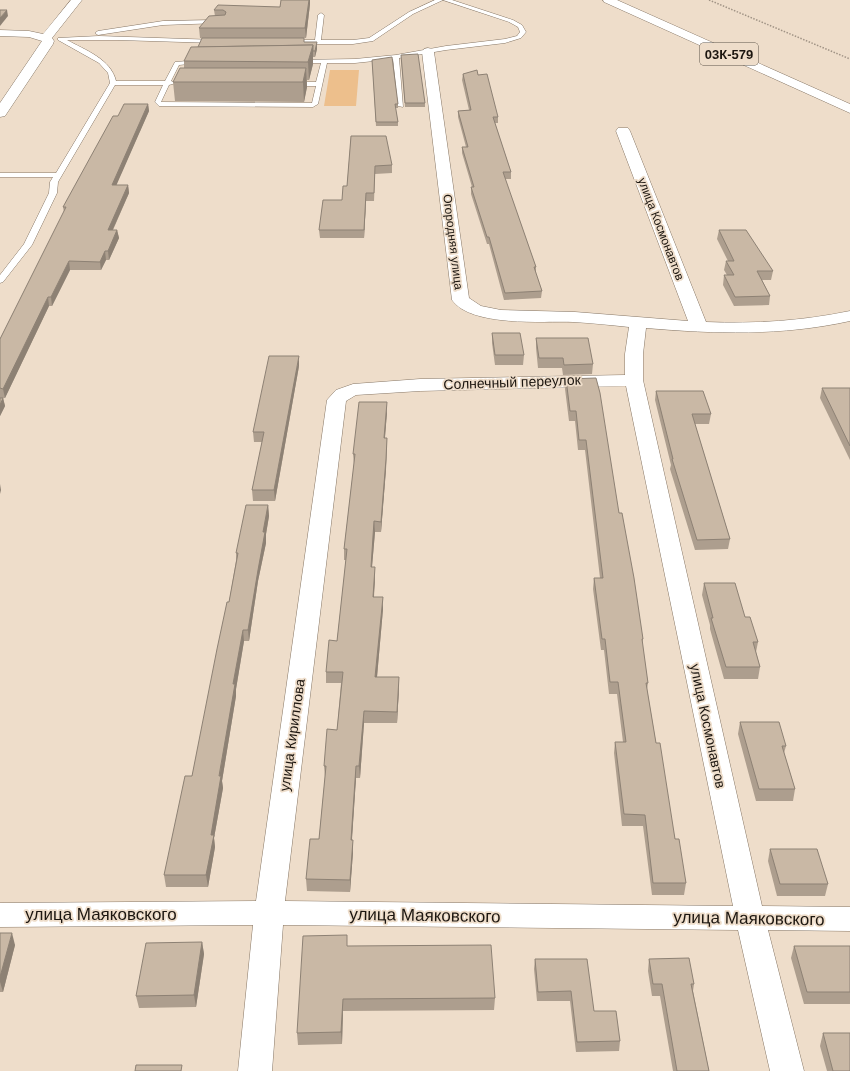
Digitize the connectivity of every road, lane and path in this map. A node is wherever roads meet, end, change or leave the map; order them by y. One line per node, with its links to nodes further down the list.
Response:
1 (77, 0): 9 (street)
2 (440, 0): 14 (lane)
3 (446, 0): 15 (lane)
4 (608, 0): 27 (street, 03К-579)
5 (709, 0): 17 (path)
6 (321, 15): 14 (lane)
7 (223, 22): 10 (lane)
8 (0, 33): 9 (street)
9 (46, 38): 11 (lane); 28 (street)
10 (80, 38): 11 (lane); 12 (lane)
11 (60, 39): 21 (lane)
12 (225, 42)
13 (287, 42): 14 (lane)
14 (318, 42)
15 (428, 52): 16 (lane); 34 (street, Огородняя улица)
16 (396, 57): 20 (lane); 26 (lane)
17 (850, 59)
18 (210, 61): 22 (lane)
19 (294, 61): 20 (lane)
20 (324, 61): 25 (lane)
21 (113, 83): 22 (lane); 31 (lane)
22 (167, 83): 23 (lane); 25 (lane)
23 (182, 84)
24 (282, 84): 25 (lane)
25 (320, 84)
26 (401, 106)
27 (850, 109)
28 (0, 113)
29 (623, 131): 35 (street, улица Космонавтов)
30 (0, 175): 31 (lane)
31 (58, 175): 32 (lane)
32 (0, 280)
33 (850, 316): 35 (street)
34 (638, 322): 35 (street); 36 (street)
35 (699, 327)
36 (634, 380): 37 (street, Солнечный переулок); 40 (street, улица Космонавтов)
37 (337, 400): 38 (street, улица Кириллова)
38 (269, 913): 39 (street, улица Маяковского); 40 (street, улица Маяковского); 42 (street, улица Кириллова)
39 (0, 915)
40 (750, 918): 41 (street, улица Маяковского); 43 (street, улица Космонавтов)
41 (850, 919)
42 (255, 1071)
43 (787, 1071)

